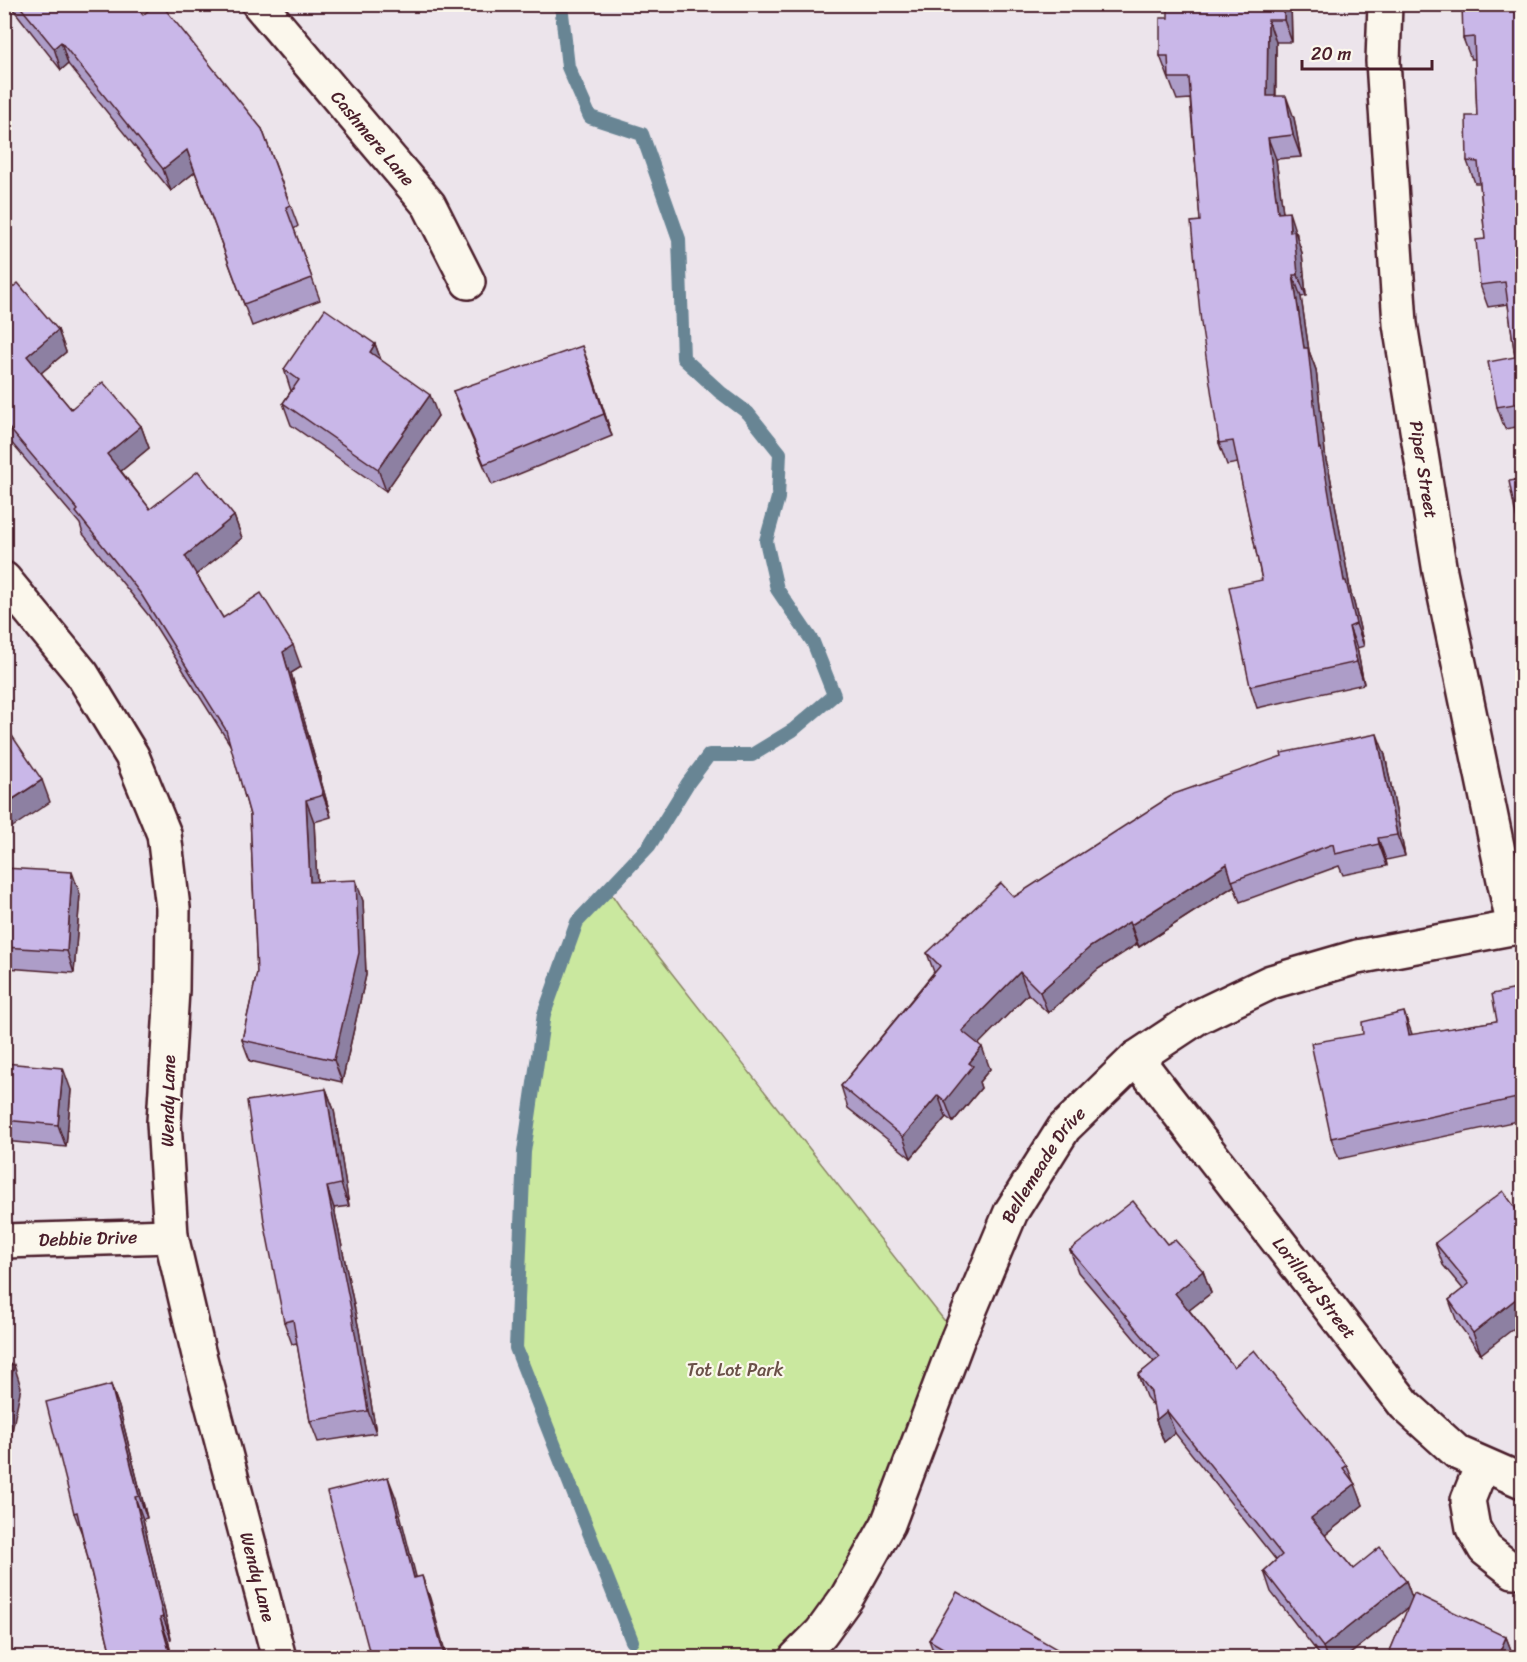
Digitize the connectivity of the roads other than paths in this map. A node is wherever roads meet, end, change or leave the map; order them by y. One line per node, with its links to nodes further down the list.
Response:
1 (259, 4): 3 (street, Cashmere Lane)
2 (1385, 4): 5 (street, Piper Street)
3 (468, 282)
4 (4, 579): 7 (street, Wendy Lane)
5 (1519, 927): 6 (street, Bellemeade Drive)
6 (1136, 1058): 9 (street, Lorillard Street); 13 (street, Bellemeade Drive)
7 (171, 1236): 8 (street, Debbie Drive); 12 (street, Wendy Lane)
8 (4, 1241)
9 (1482, 1464): 10 (street, Lorillard Street); 11 (street)
10 (1522, 1481)
11 (1522, 1570)
12 (279, 1658)
13 (796, 1658)

